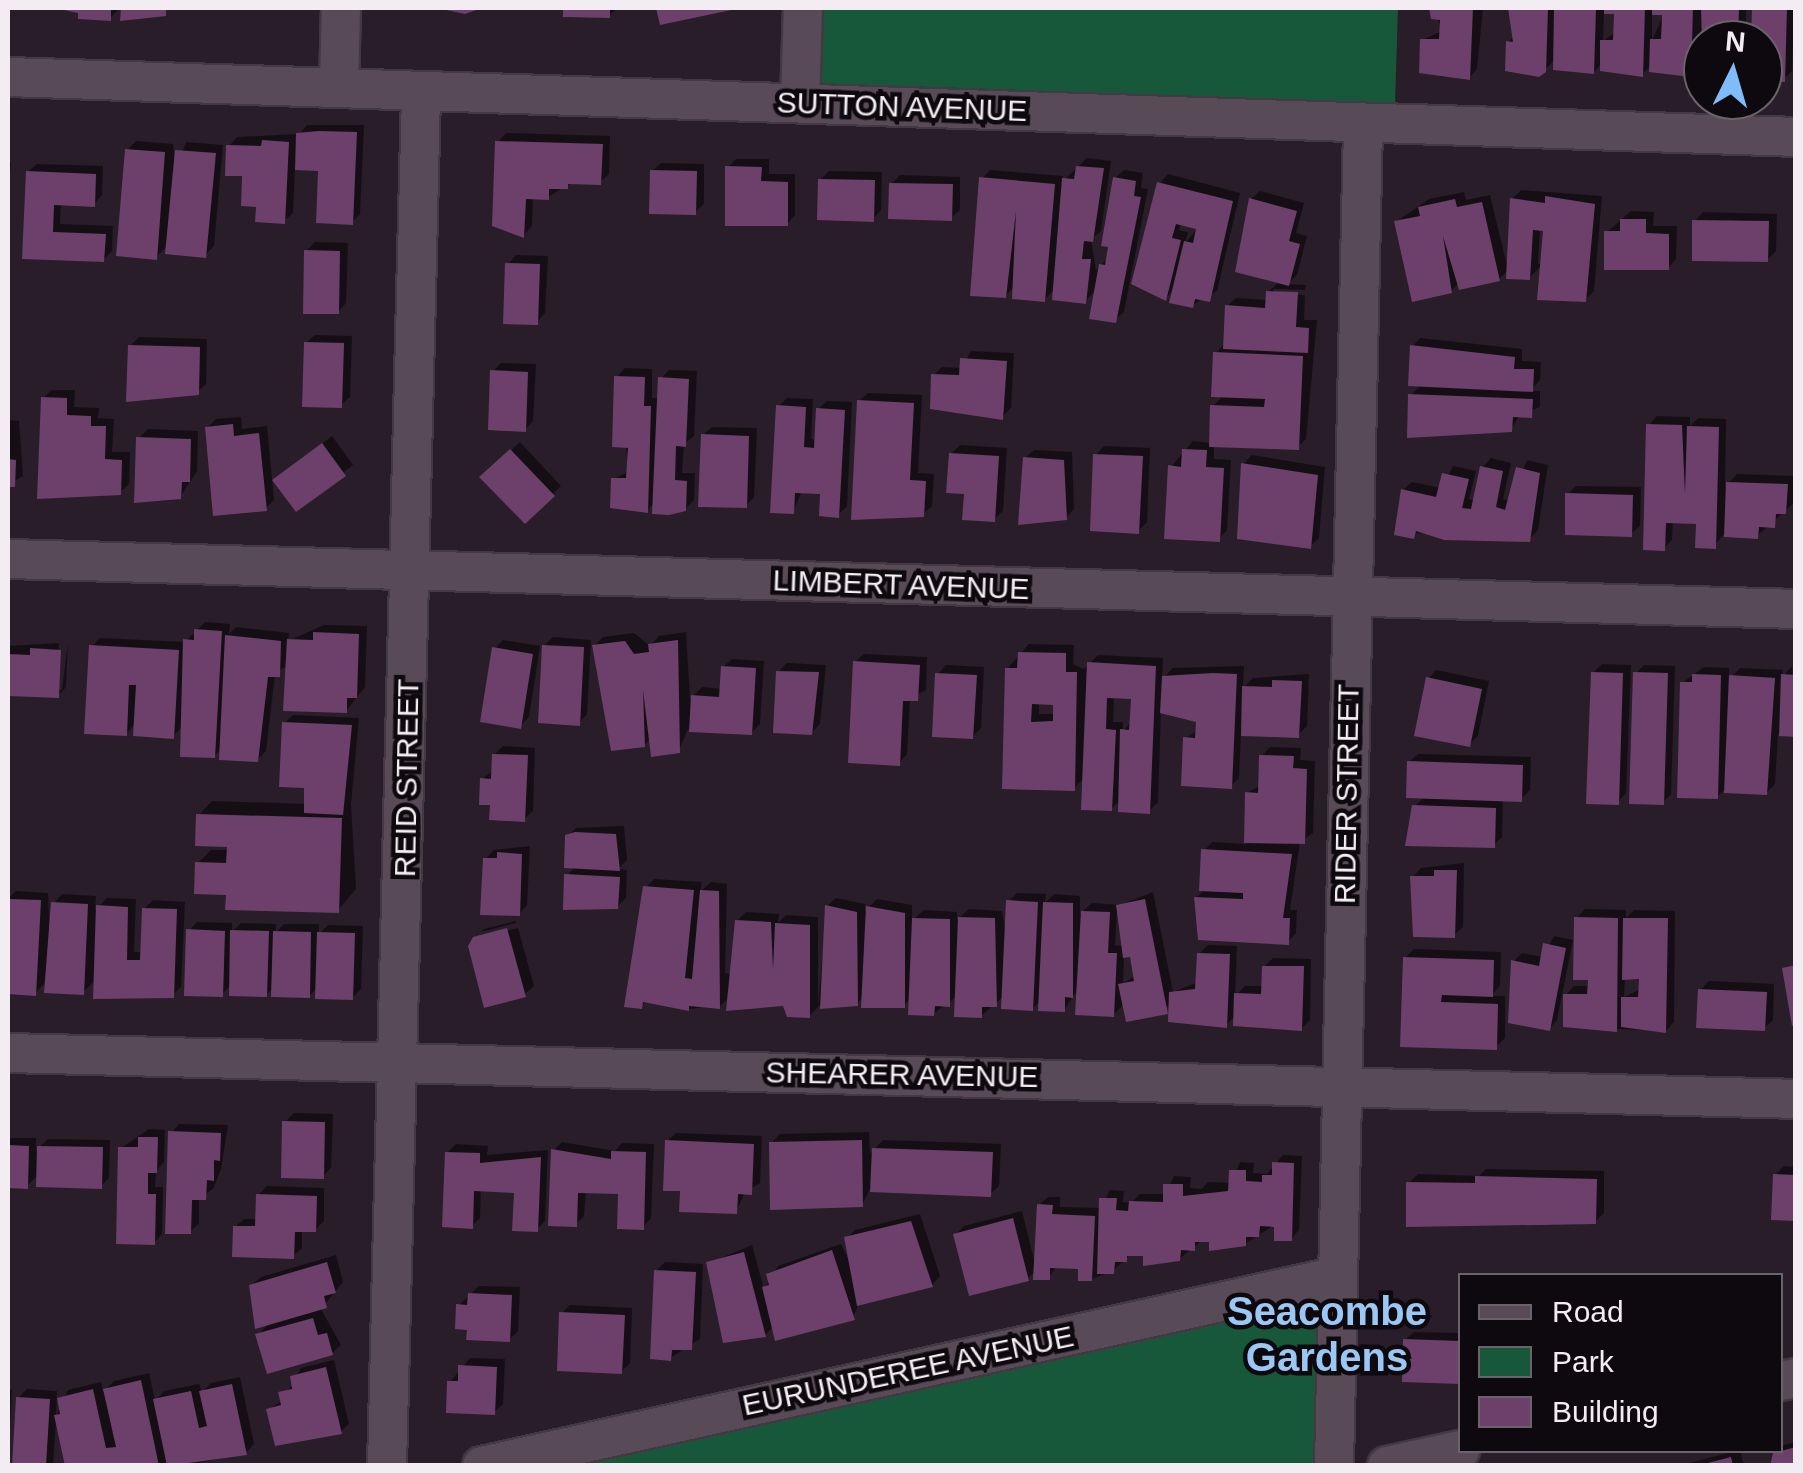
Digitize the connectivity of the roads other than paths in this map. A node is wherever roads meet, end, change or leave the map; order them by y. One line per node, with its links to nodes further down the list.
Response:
1 (341, 8): 4 (street)
2 (802, 8): 6 (street)
3 (8, 76): 4 (street, SUTTON AVENUE)
4 (339, 88): 5 (street, SUTTON AVENUE)
5 (421, 91): 6 (street, SUTTON AVENUE); 10 (street, REID STREET)
6 (800, 103): 7 (street, SUTTON AVENUE)
7 (1364, 123): 8 (street, SUTTON AVENUE); 11 (street, RIDER STREET)
8 (1796, 137)
9 (8, 559): 10 (street, LIMBERT AVENUE)
10 (412, 569): 11 (street, LIMBERT AVENUE); 14 (street, REID STREET)
11 (1352, 599): 12 (street, LIMBERT AVENUE); 15 (street, RIDER STREET)
12 (1796, 608)
13 (8, 1054): 14 (street, SHEARER AVENUE)
14 (401, 1064): 15 (street, SHEARER AVENUE); 19 (street, REID STREET)
15 (1341, 1085): 16 (street, SHEARER AVENUE); 17 (street, RIDER STREET)
16 (1796, 1099)
17 (1334, 1277): 20 (street, EURUNDEREE AVENUE); 21 (street, RIDER STREET)
18 (1458, 1450): 22 (street)
19 (387, 1466)
20 (482, 1466)
21 (1334, 1466)
22 (1387, 1466)

